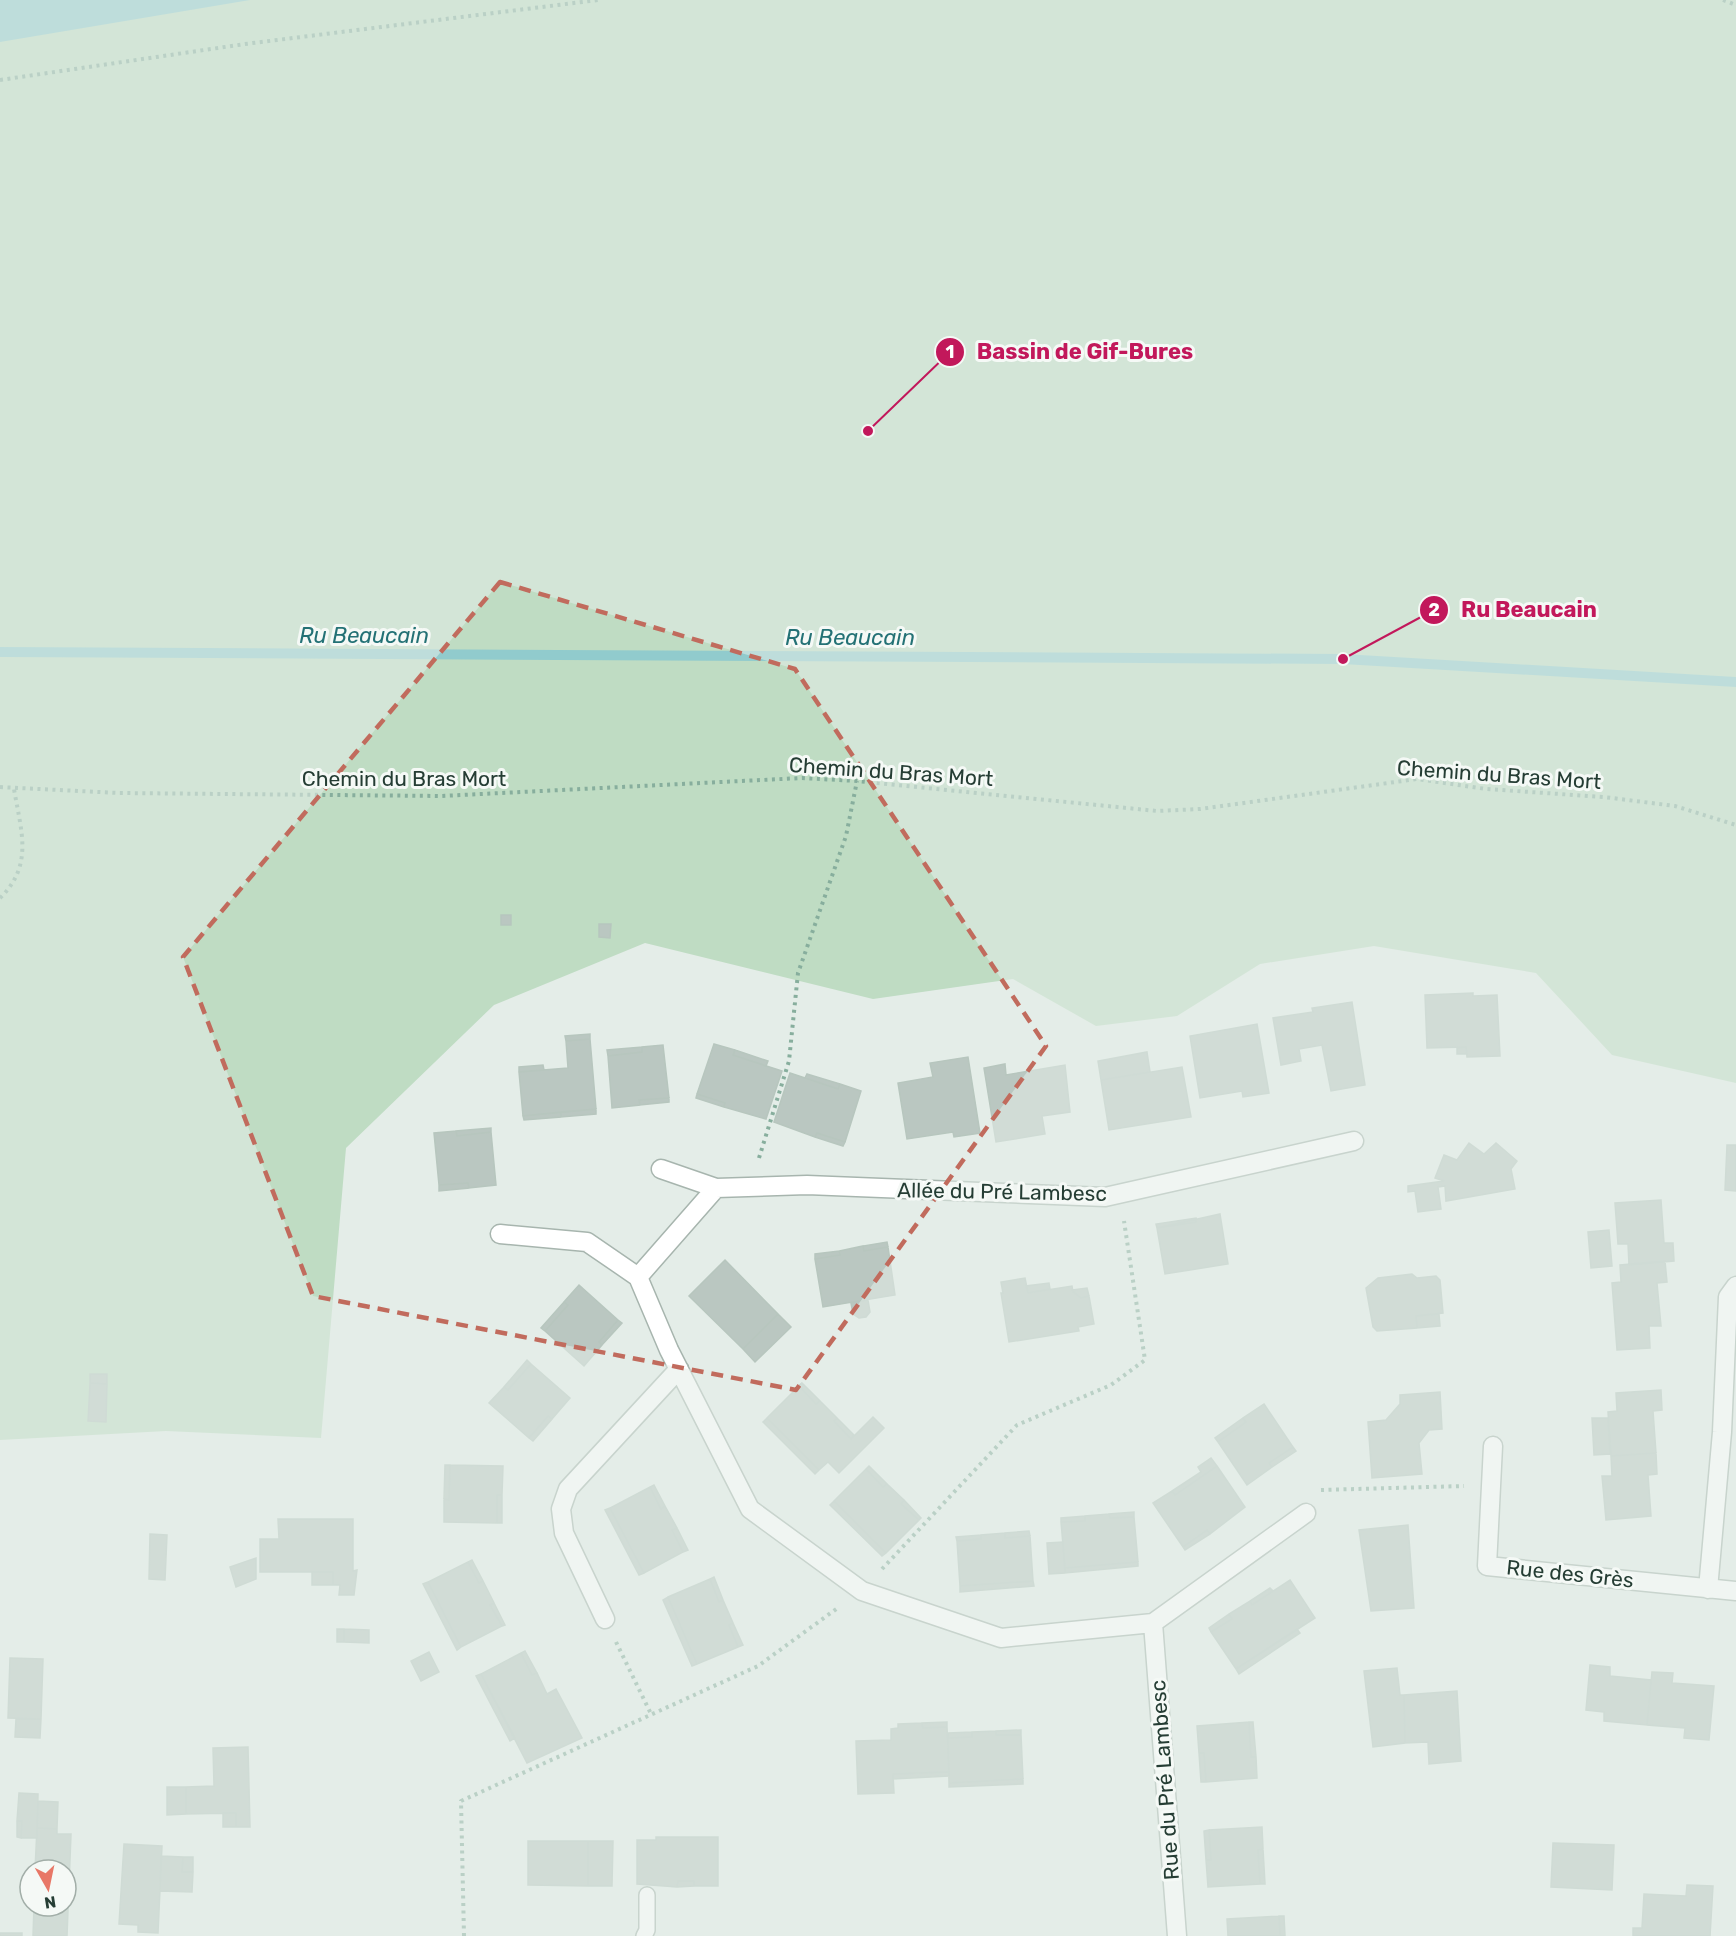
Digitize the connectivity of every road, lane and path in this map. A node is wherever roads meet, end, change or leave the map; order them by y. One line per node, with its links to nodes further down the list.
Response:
1 (598, 0): 4 (path)
2 (1723, 0): 3 (path)
3 (1736, 5)
4 (0, 80)
5 (858, 781): 7 (path, Chemin du Bras Mort); 8 (path, Chemin du Bras Mort); 12 (path)
6 (0, 787): 7 (path, Chemin du Bras Mort)
7 (14, 789): 9 (path)
8 (1736, 825)
9 (0, 898)
10 (1354, 1141): 12 (street, Allée du Pré Lambesc)
11 (661, 1169): 13 (street, Allée du Pré Lambesc)
12 (749, 1187): 13 (street, Allée du Pré Lambesc)
13 (716, 1188): 15 (street)
14 (500, 1234): 15 (street)
15 (638, 1277): 17 (street)
16 (1736, 1286): 21 (street)
17 (679, 1369): 23 (street); 24 (street)
18 (1493, 1446): 19 (street, Rue des Grès)
19 (1491, 1485): 20 (path); 21 (street, Rue des Grès)
20 (1306, 1513): 24 (street)
21 (1708, 1588): 22 (street, Rue des Grès)
22 (1736, 1591)
23 (605, 1619): 25 (path)
24 (1153, 1623): 28 (street, Rue du Pré Lambesc)
25 (651, 1714)
26 (646, 1895): 27 (lane)
27 (644, 1936)
28 (1177, 1936)

